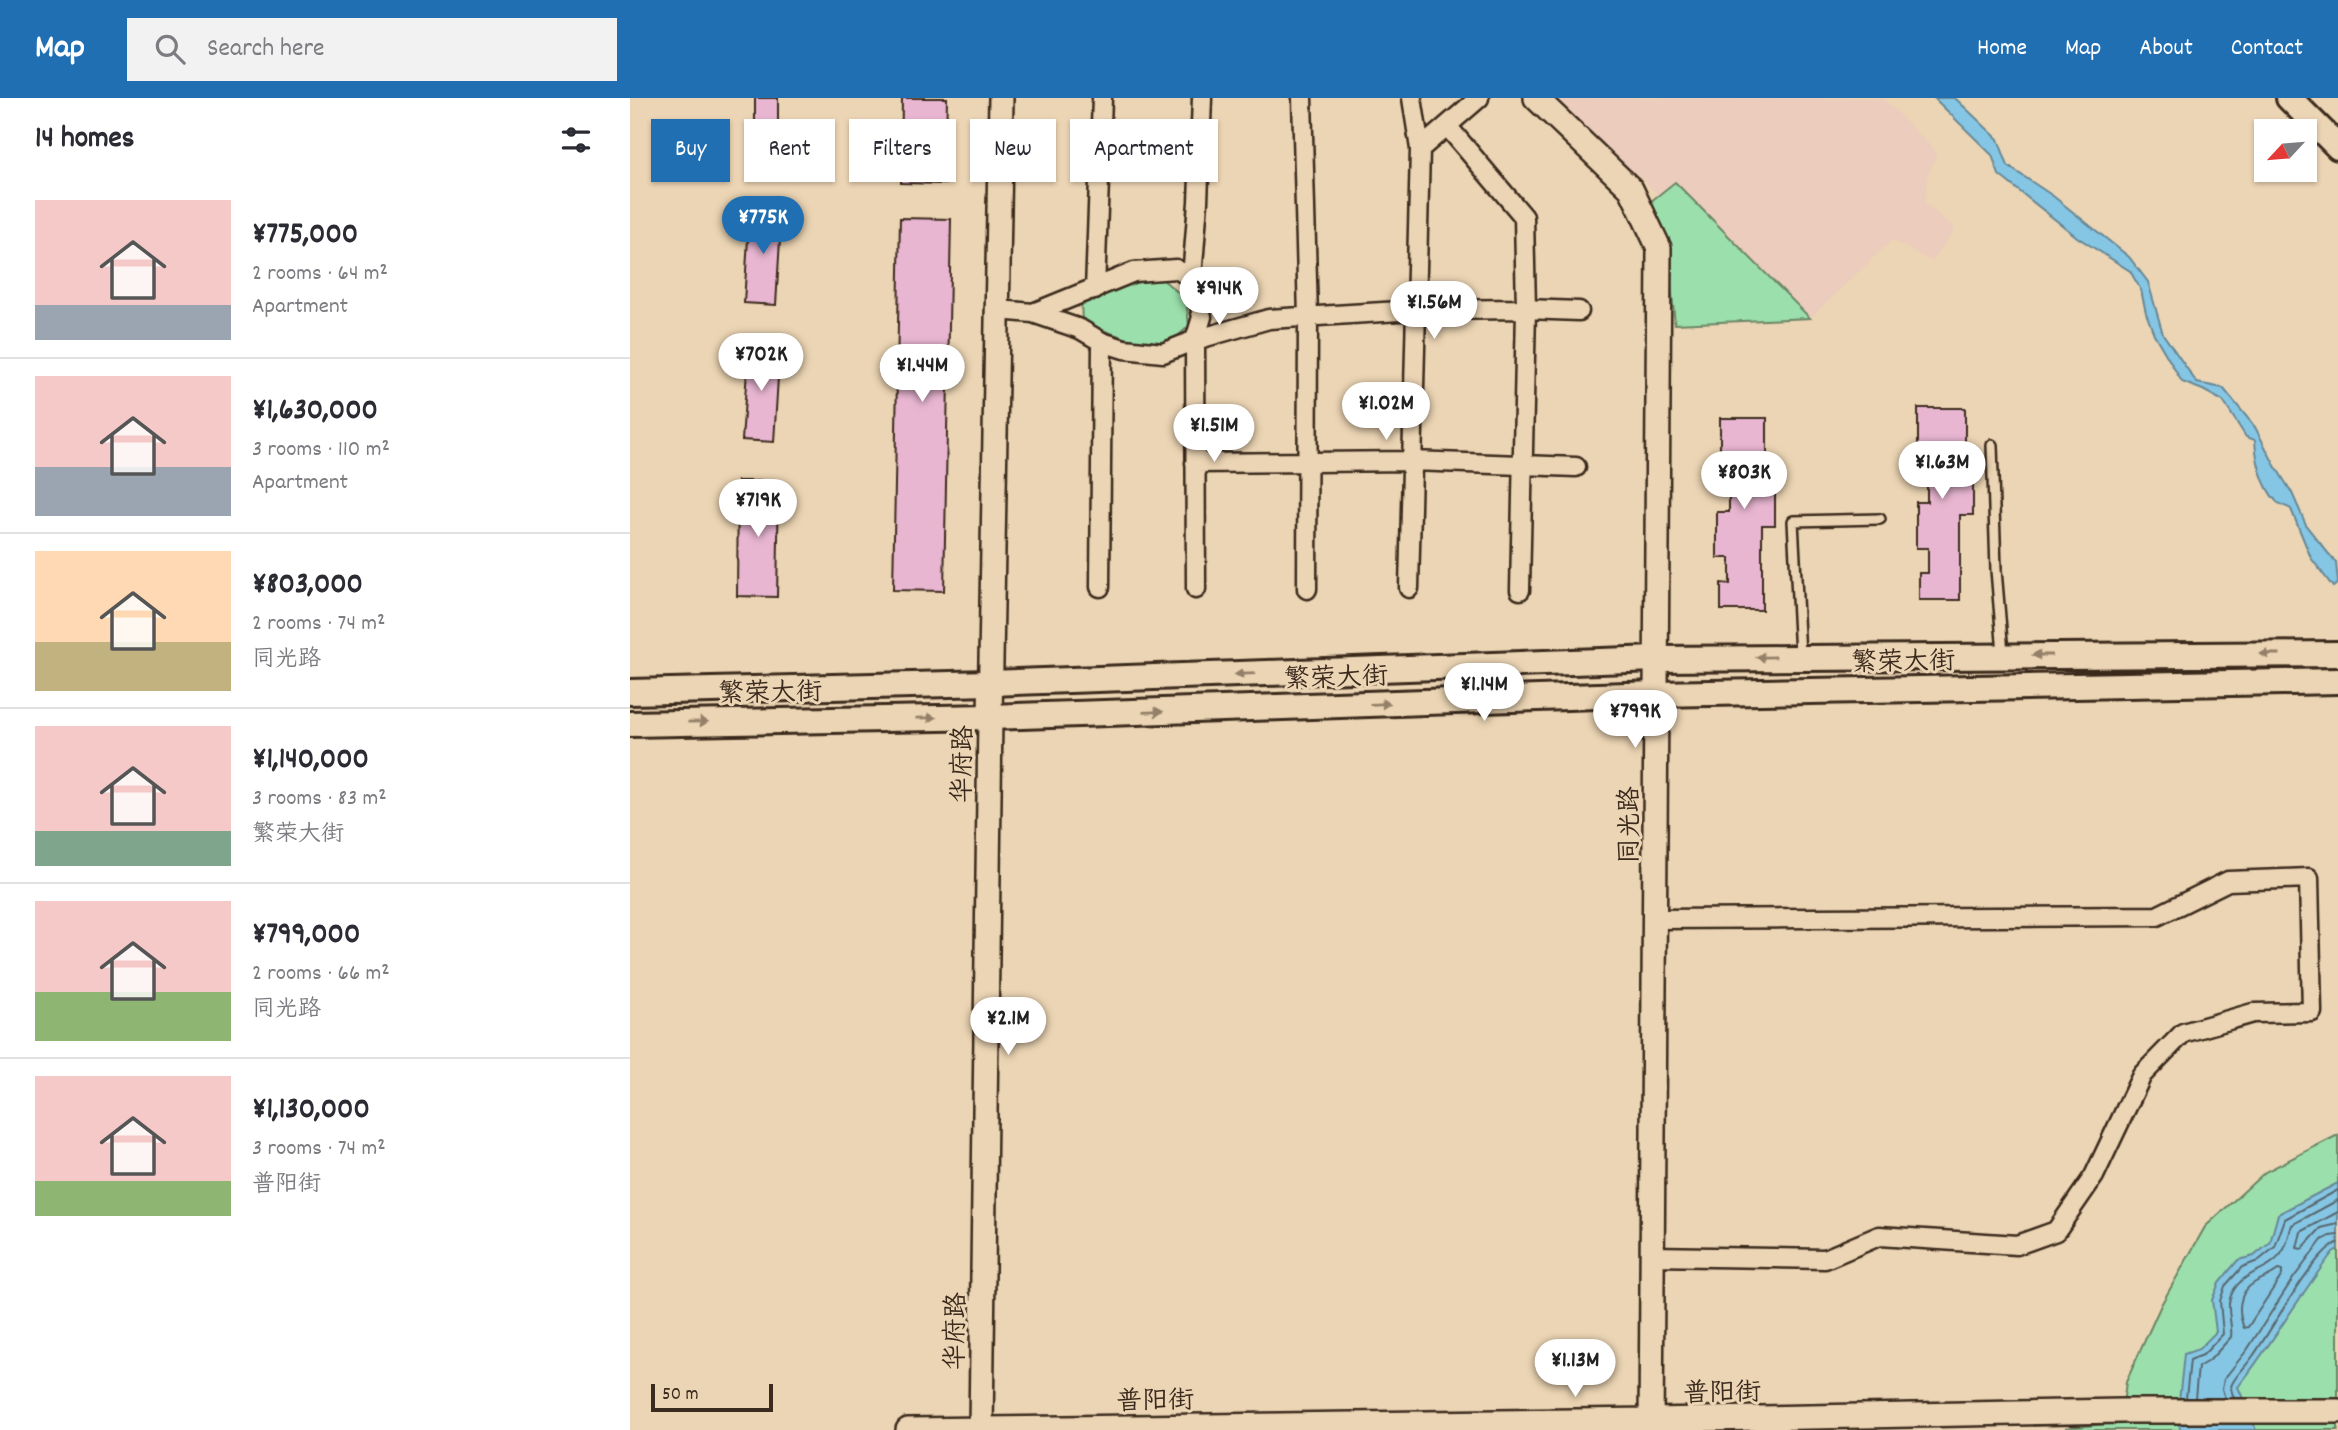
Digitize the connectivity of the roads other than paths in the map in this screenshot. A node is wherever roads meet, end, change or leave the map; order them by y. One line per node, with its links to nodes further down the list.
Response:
1 (1001, 98): 15 (street, 华府路)
2 (1102, 98): 13 (street)
3 (1202, 98): 12 (street)
4 (1303, 98): 19 (street)
5 (1412, 98): 11 (street)
6 (1479, 98): 9 (street)
7 (1536, 98): 37 (street, 同光路)
8 (2289, 98): 10 (main road)
9 (1448, 127): 11 (street); 14 (street)
10 (2338, 148)
11 (1420, 149): 16 (street)
12 (1192, 278): 13 (street); 20 (street)
13 (1096, 290): 18 (street)
14 (1526, 309): 16 (street); 17 (street); 26 (street)
15 (998, 310): 18 (street); 39 (street, 华府路)
16 (1416, 310): 19 (street); 24 (street)
17 (1579, 311)
18 (1033, 313): 21 (street)
19 (1308, 317): 20 (street); 23 (street)
20 (1195, 340): 21 (street); 25 (street)
21 (1102, 342): 29 (street)
22 (1992, 445): 35 (lane)
23 (1307, 460): 24 (street); 25 (street); 32 (street)
24 (1412, 461): 26 (street); 30 (street)
25 (1195, 463): 31 (street)
26 (1523, 466): 27 (street); 33 (street)
27 (1576, 467)
28 (1880, 519): 36 (lane)
29 (1100, 587)
30 (1409, 588)
31 (1196, 589)
32 (1307, 589)
33 (1520, 590)
34 (2338, 654): 35 (main road, 繁荣大街, one-way to 35)
35 (2003, 655): 36 (main road, 繁荣大街)
36 (1801, 656): 37 (main road, 繁荣大街, one-way to 37)
37 (1657, 659): 39 (main road, 繁荣大街, one-way to 39); 41 (street, 同光路)
38 (2338, 681): 41 (main road, 繁荣大街)
39 (990, 683): 40 (main road, 繁荣大街); 42 (street, 华府路)
40 (630, 692)
41 (1657, 695): 42 (main road, 繁荣大街, one-way to 41); 44 (street, 同光路)
42 (990, 717): 43 (main road, 繁荣大街, one-way to 42); 48 (street, 华府路)
43 (630, 724)
44 (1655, 919): 45 (street, 同光路); 45 (street)
45 (1652, 1256): 47 (street, 同光路)
46 (2338, 1411): 47 (street, 普阳街)
47 (1651, 1425): 48 (street, 普阳街)
48 (981, 1429): 49 (street, 普阳街)
49 (908, 1430)

